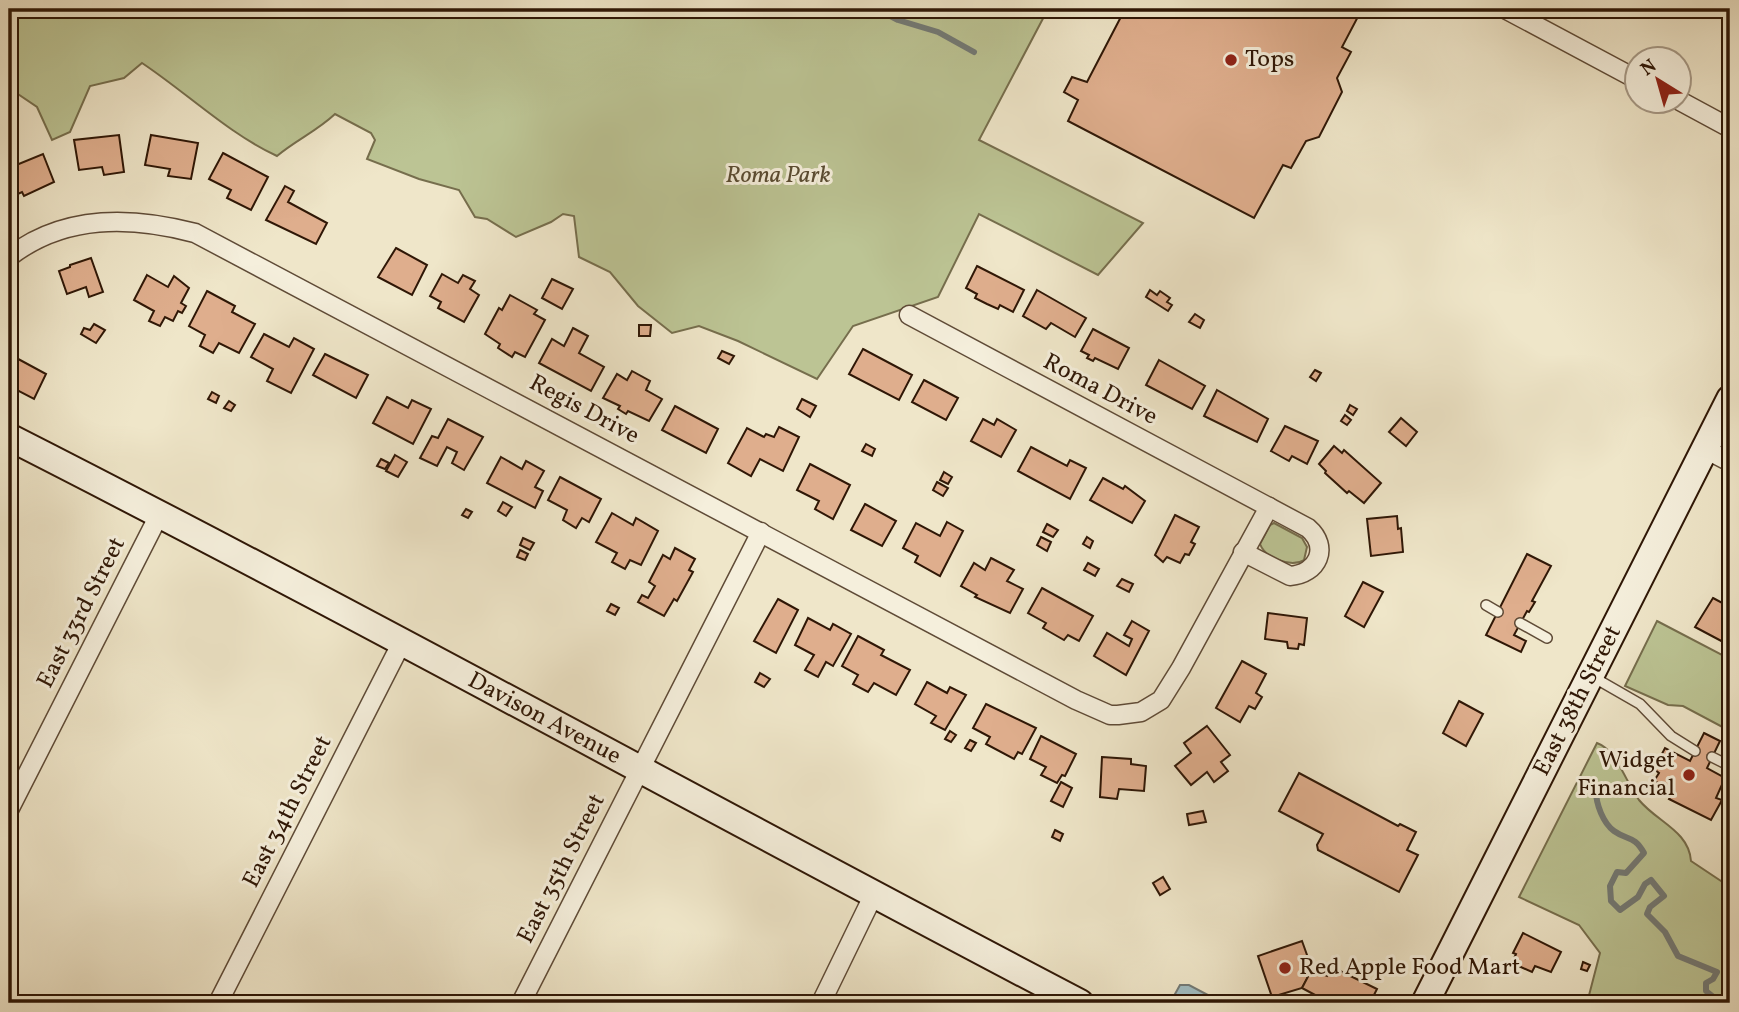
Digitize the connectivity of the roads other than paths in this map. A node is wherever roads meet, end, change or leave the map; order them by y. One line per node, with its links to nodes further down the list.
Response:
1 (1504, 9): 2 (street)
2 (1624, 73)
3 (1694, 109): 4 (street)
4 (1730, 128)
5 (9, 257): 13 (street, Regis Drive)
6 (909, 315): 11 (street, Roma Drive)
7 (1730, 399): 9 (street, East 38th Street)
8 (9, 437): 12 (street, Davison Avenue)
9 (1705, 449): 10 (street); 20 (street, East 38th Street)
10 (1730, 462)
11 (1269, 507): 14 (street); 14 (street, Roma Drive)
12 (160, 513): 19 (street, Davison Avenue); 25 (street, East 33rd Street)
13 (761, 532): 14 (street, Regis Drive); 24 (street, East 35th Street)
14 (1243, 552)
15 (1486, 606): 16 (lane)
16 (1498, 612)
17 (1520, 623): 18 (lane)
18 (1547, 638)
19 (402, 642): 24 (street, Davison Avenue); 27 (street, East 34th Street)
20 (1590, 675): 21 (lane); 31 (street, East 38th Street)
21 (1695, 751)
22 (1712, 757): 23 (lane)
23 (1730, 766)
24 (639, 771): 26 (street, Davison Avenue); 28 (street, East 35th Street)
25 (9, 810)
26 (874, 894): 29 (street); 30 (street, Davison Avenue)
27 (218, 1003)
28 (521, 1003)
29 (821, 1003)
30 (1080, 1003)
31 (1425, 1003)

